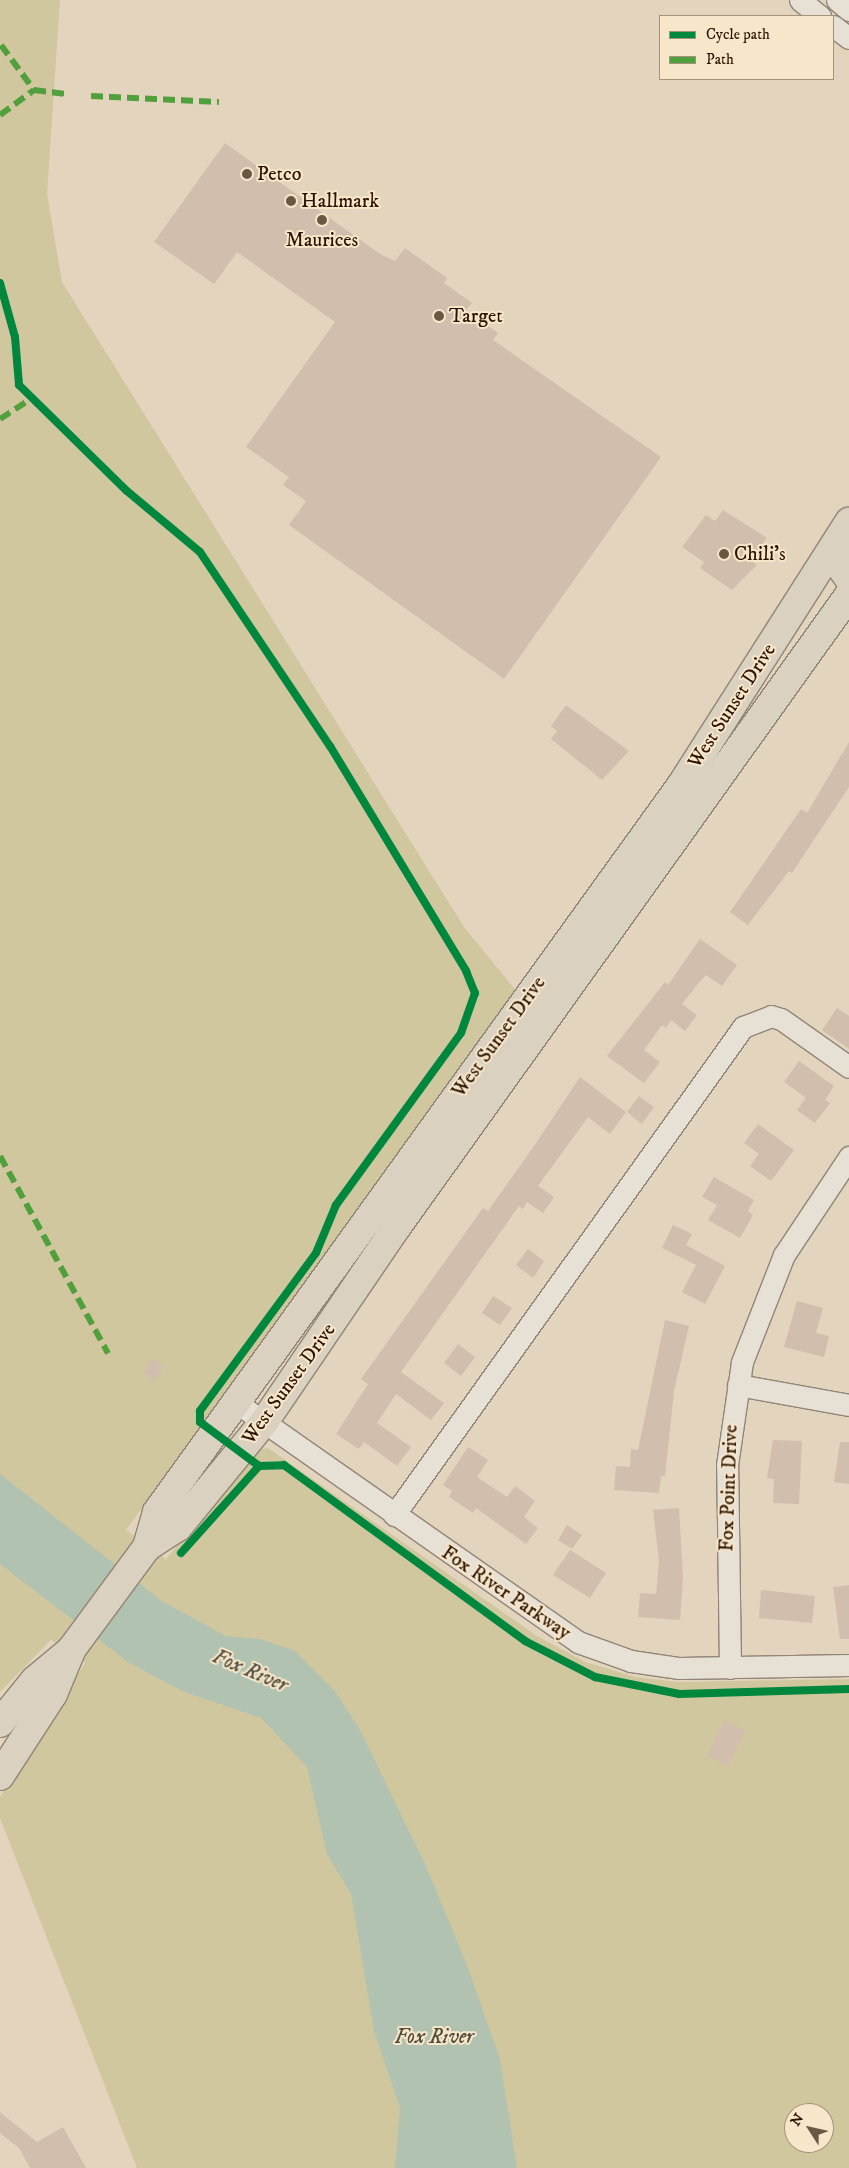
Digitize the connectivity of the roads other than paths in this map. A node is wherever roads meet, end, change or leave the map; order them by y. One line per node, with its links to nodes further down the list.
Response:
1 (800, 0): 4 (street)
2 (837, 0): 3 (street)
3 (849, 10)
4 (819, 15)
5 (834, 27): 6 (street)
6 (849, 38)
7 (845, 537): 8 (main road); 10 (main road); 14 (main road, West Sunset Drive)
8 (849, 579)
9 (849, 594): 10 (main road, West Sunset Drive)
10 (781, 689): 16 (main road, West Sunset Drive)
11 (849, 1067): 17 (street)
12 (849, 1157): 13 (street, Fox Point Drive)
13 (738, 1385): 15 (street); 21 (street, Fox Point Drive)
14 (234, 1401): 16 (street, Fox River Parkway); 18 (main road, West Sunset Drive)
15 (849, 1405)
16 (264, 1422): 17 (street, Fox River Parkway); 18 (main road, West Sunset Drive)
17 (394, 1515): 21 (street, Fox River Parkway)
18 (147, 1547): 19 (main road, West Sunset Drive)
19 (71, 1650): 22 (main road, West Sunset Drive); 23 (main road, West Sunset Drive)
20 (849, 1665): 21 (street, Fox River Parkway)
21 (730, 1668)
22 (0, 1723)
23 (0, 1776)

